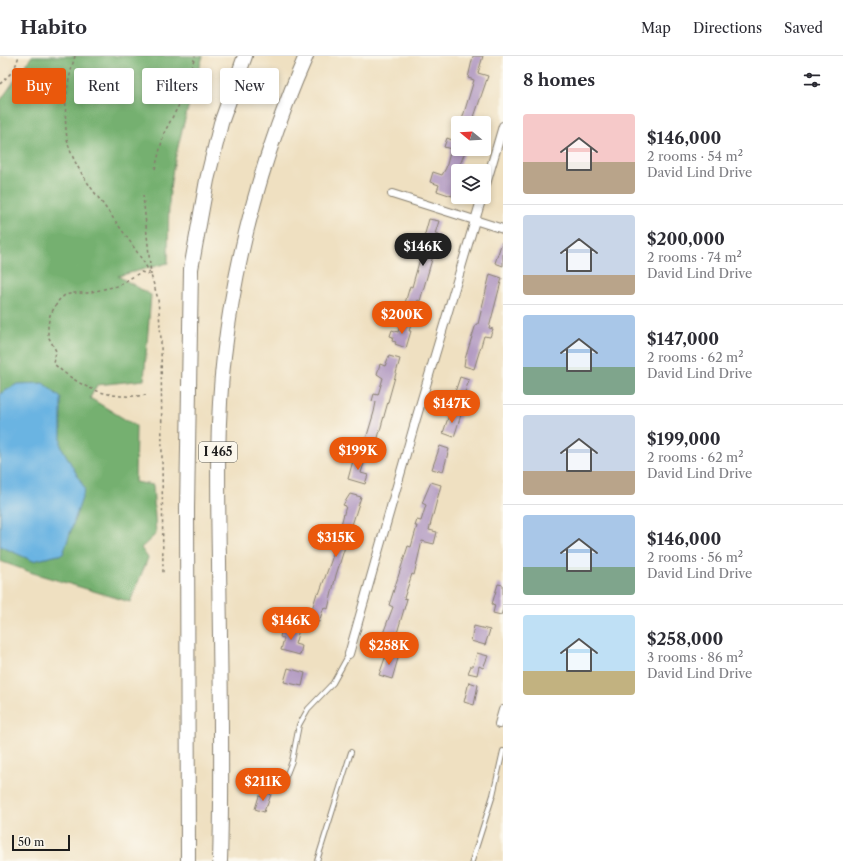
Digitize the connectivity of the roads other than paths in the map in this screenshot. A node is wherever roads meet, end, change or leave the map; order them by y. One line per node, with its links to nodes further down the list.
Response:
1 (245, 56): 15 (highway, I 465)
2 (306, 56): 16 (highway, I 465)
3 (503, 126): 4 (street)
4 (491, 166)
5 (392, 194): 7 (street)
6 (480, 204): 7 (street)
7 (475, 221): 8 (street); 9 (street)
8 (503, 229)
9 (349, 654): 14 (lane)
10 (503, 710): 11 (street)
11 (499, 724)
12 (503, 751): 18 (lane)
13 (351, 752): 17 (lane)
14 (283, 784)
15 (188, 861)
16 (220, 861)
17 (317, 861)
18 (472, 861)

